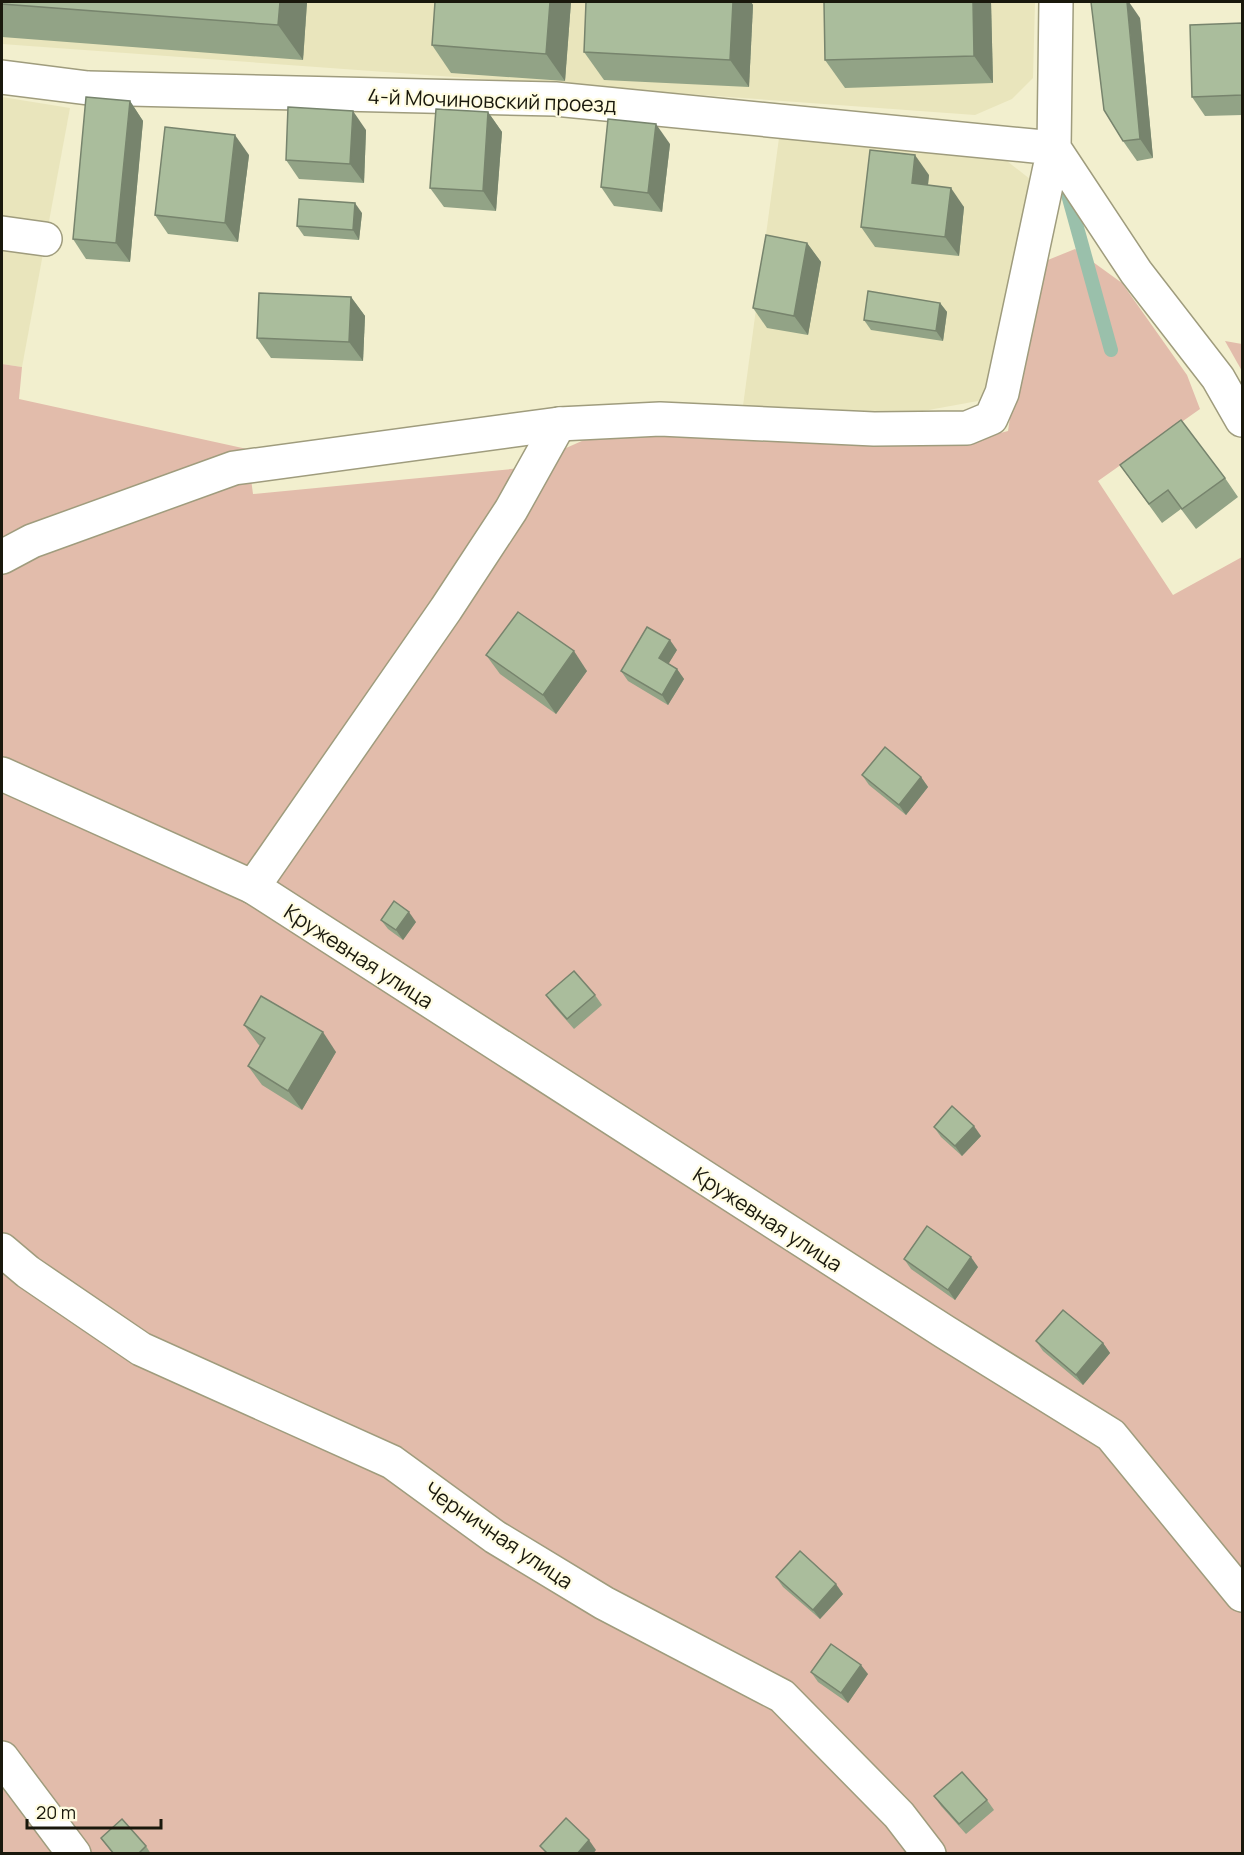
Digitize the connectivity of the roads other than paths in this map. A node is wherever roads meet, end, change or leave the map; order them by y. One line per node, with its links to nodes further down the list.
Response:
1 (1056, 2): 3 (street)
2 (2, 77): 3 (street, 4-й Мочиновский проезд)
3 (1054, 148): 6 (street); 8 (street)
4 (2, 233): 5 (street)
5 (45, 239)
6 (1230, 374): 7 (street)
7 (1242, 420)
8 (559, 424): 9 (street); 11 (street)
9 (2, 557)
10 (2, 774): 11 (street, Кружевная улица)
11 (253, 887): 13 (street, Кружевная улица)
12 (2, 1250): 16 (street, Черничная улица)
13 (1242, 1595)
14 (2, 1758): 15 (street)
15 (74, 1854)
16 (929, 1854)

